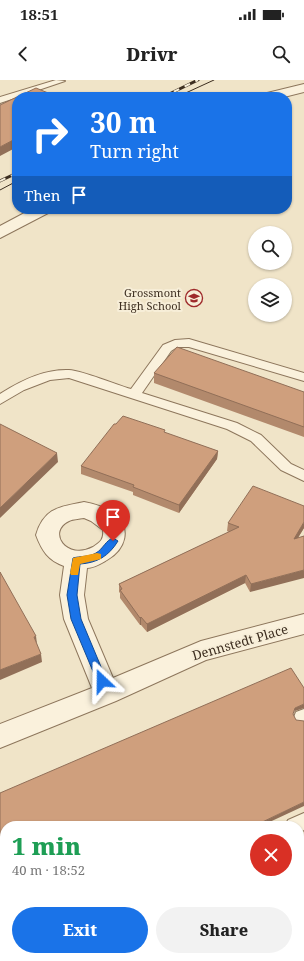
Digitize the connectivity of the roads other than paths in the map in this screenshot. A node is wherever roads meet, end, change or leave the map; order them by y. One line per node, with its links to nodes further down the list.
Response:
1 (61, 81): 3 (lane)
2 (304, 88): 4 (street)
3 (26, 92)
4 (288, 92)
5 (12, 96): 6 (lane)
6 (0, 100)
7 (35, 214): 8 (street)
8 (0, 233)
9 (304, 377): 10 (lane)
10 (134, 395): 11 (lane); 12 (lane)
11 (0, 400)
12 (304, 476)
13 (76, 561): 15 (street)
14 (304, 624): 15 (street, Dennstedt Place)
15 (107, 693): 16 (street, Dennstedt Place)
16 (0, 736)

